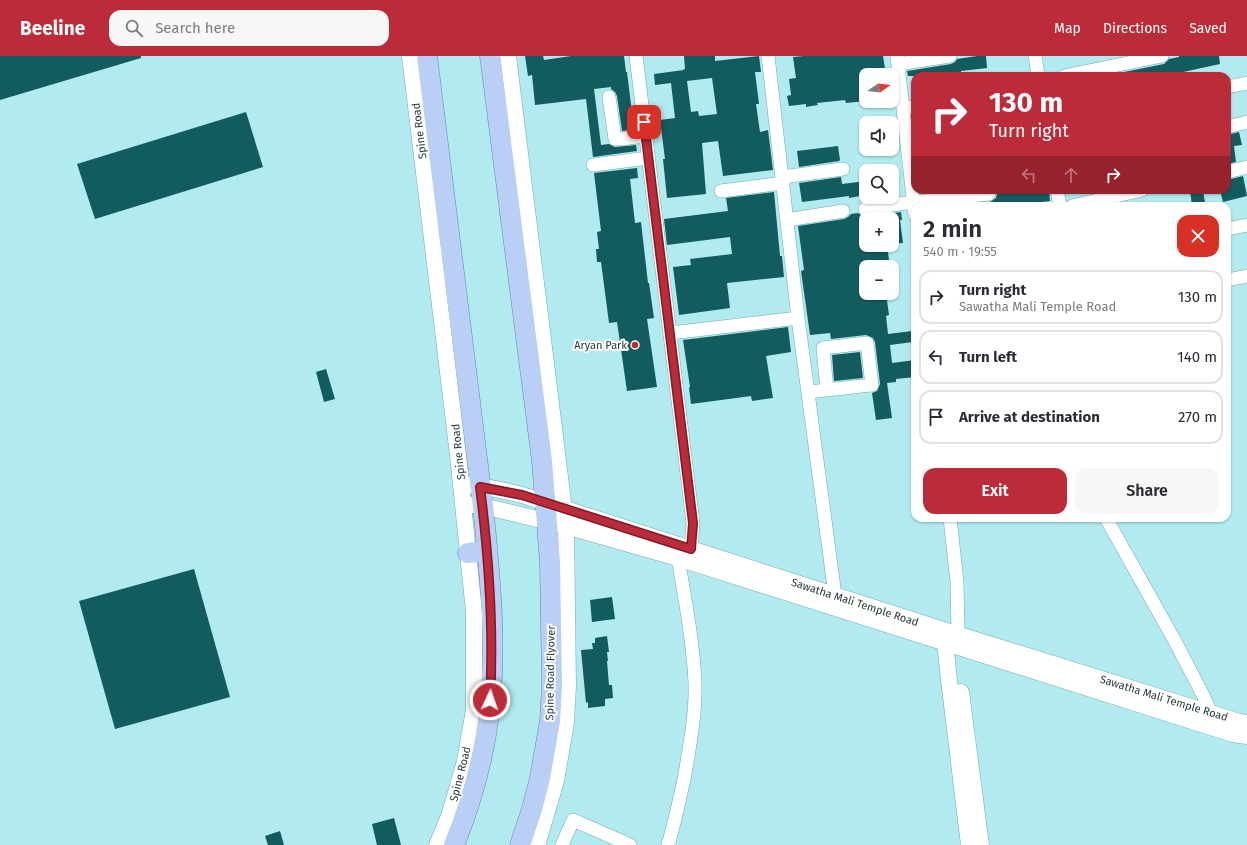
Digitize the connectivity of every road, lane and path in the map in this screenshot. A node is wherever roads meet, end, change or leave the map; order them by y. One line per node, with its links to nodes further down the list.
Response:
1 (410, 56): 45 (street, Spine Road)
2 (427, 56): 45 (main road, Spine Road)
3 (490, 56): 49 (main road)
4 (508, 56): 48 (street)
5 (636, 56): 19 (street)
6 (768, 56): 26 (street)
7 (950, 56): 10 (street)
8 (1035, 56): 11 (street)
9 (1162, 56): 12 (street)
10 (897, 60): 16 (street)
11 (1037, 72)
12 (1084, 72)
13 (1247, 83): 14 (street)
14 (1231, 86)
15 (609, 97): 19 (street)
16 (909, 108): 20 (street)
17 (1247, 122): 18 (street)
18 (1231, 126)
19 (646, 136): 21 (street)
20 (911, 141)
21 (648, 158): 22 (street); 42 (street)
22 (593, 165)
23 (1247, 168): 25 (street)
24 (843, 169): 26 (street)
25 (1231, 171)
26 (782, 180): 27 (street); 36 (street)
27 (721, 191)
28 (913, 194): 32 (street)
29 (989, 194): 32 (street)
30 (1124, 194): 33 (street)
31 (911, 202): 34 (street)
32 (913, 202)
33 (1090, 202)
34 (865, 209)
35 (843, 211): 36 (street)
36 (787, 220): 41 (street)
37 (1247, 225): 38 (street)
38 (1231, 228)
39 (1247, 276): 40 (street)
40 (1231, 279)
41 (798, 318): 42 (street); 44 (street)
42 (671, 333): 53 (street)
43 (827, 390): 43 (street); 44 (street)
44 (808, 392): 56 (street)
45 (471, 486): 46 (street, Spine Road); 47 (main road, Spine Road); 49 (street, Sawatha Mali Temple Road)
46 (463, 504): 47 (street, Sawatha Mali Temple Road); 54 (street, Spine Road)
47 (483, 506): 49 (street, Sawatha Mali Temple Road); 54 (main road)
48 (564, 508): 49 (street, Sawatha Mali Temple Road); 52 (street); 53 (street, Sawatha Mali Temple Road)
49 (546, 511): 52 (street, Sawatha Mali Temple Road); 64 (main road, Spine Road Flyover)
50 (950, 522): 57 (street)
51 (1108, 522): 58 (street)
52 (566, 526): 55 (street, Sawatha Mali Temple Road); 65 (street)
53 (691, 549): 56 (street, Sawatha Mali Temple Road)
54 (478, 552): 62 (street, Spine Road); 63 (main road)
55 (678, 558): 57 (street, Sawatha Mali Temple Road); 68 (street)
56 (835, 595): 57 (street, Sawatha Mali Temple Road)
57 (952, 639): 58 (street, Sawatha Mali Temple Road); 60 (street, Sawatha Mali Temple Road); 69 (street); 70 (street)
58 (1211, 713): 59 (street, Sawatha Mali Temple Road)
59 (1247, 723)
60 (1247, 736)
61 (612, 841): 66 (street); 67 (street)
62 (437, 845)
63 (454, 845)
64 (520, 845)
65 (537, 845)
66 (562, 845)
67 (630, 845)
68 (668, 845)
69 (969, 845)
70 (981, 845)

